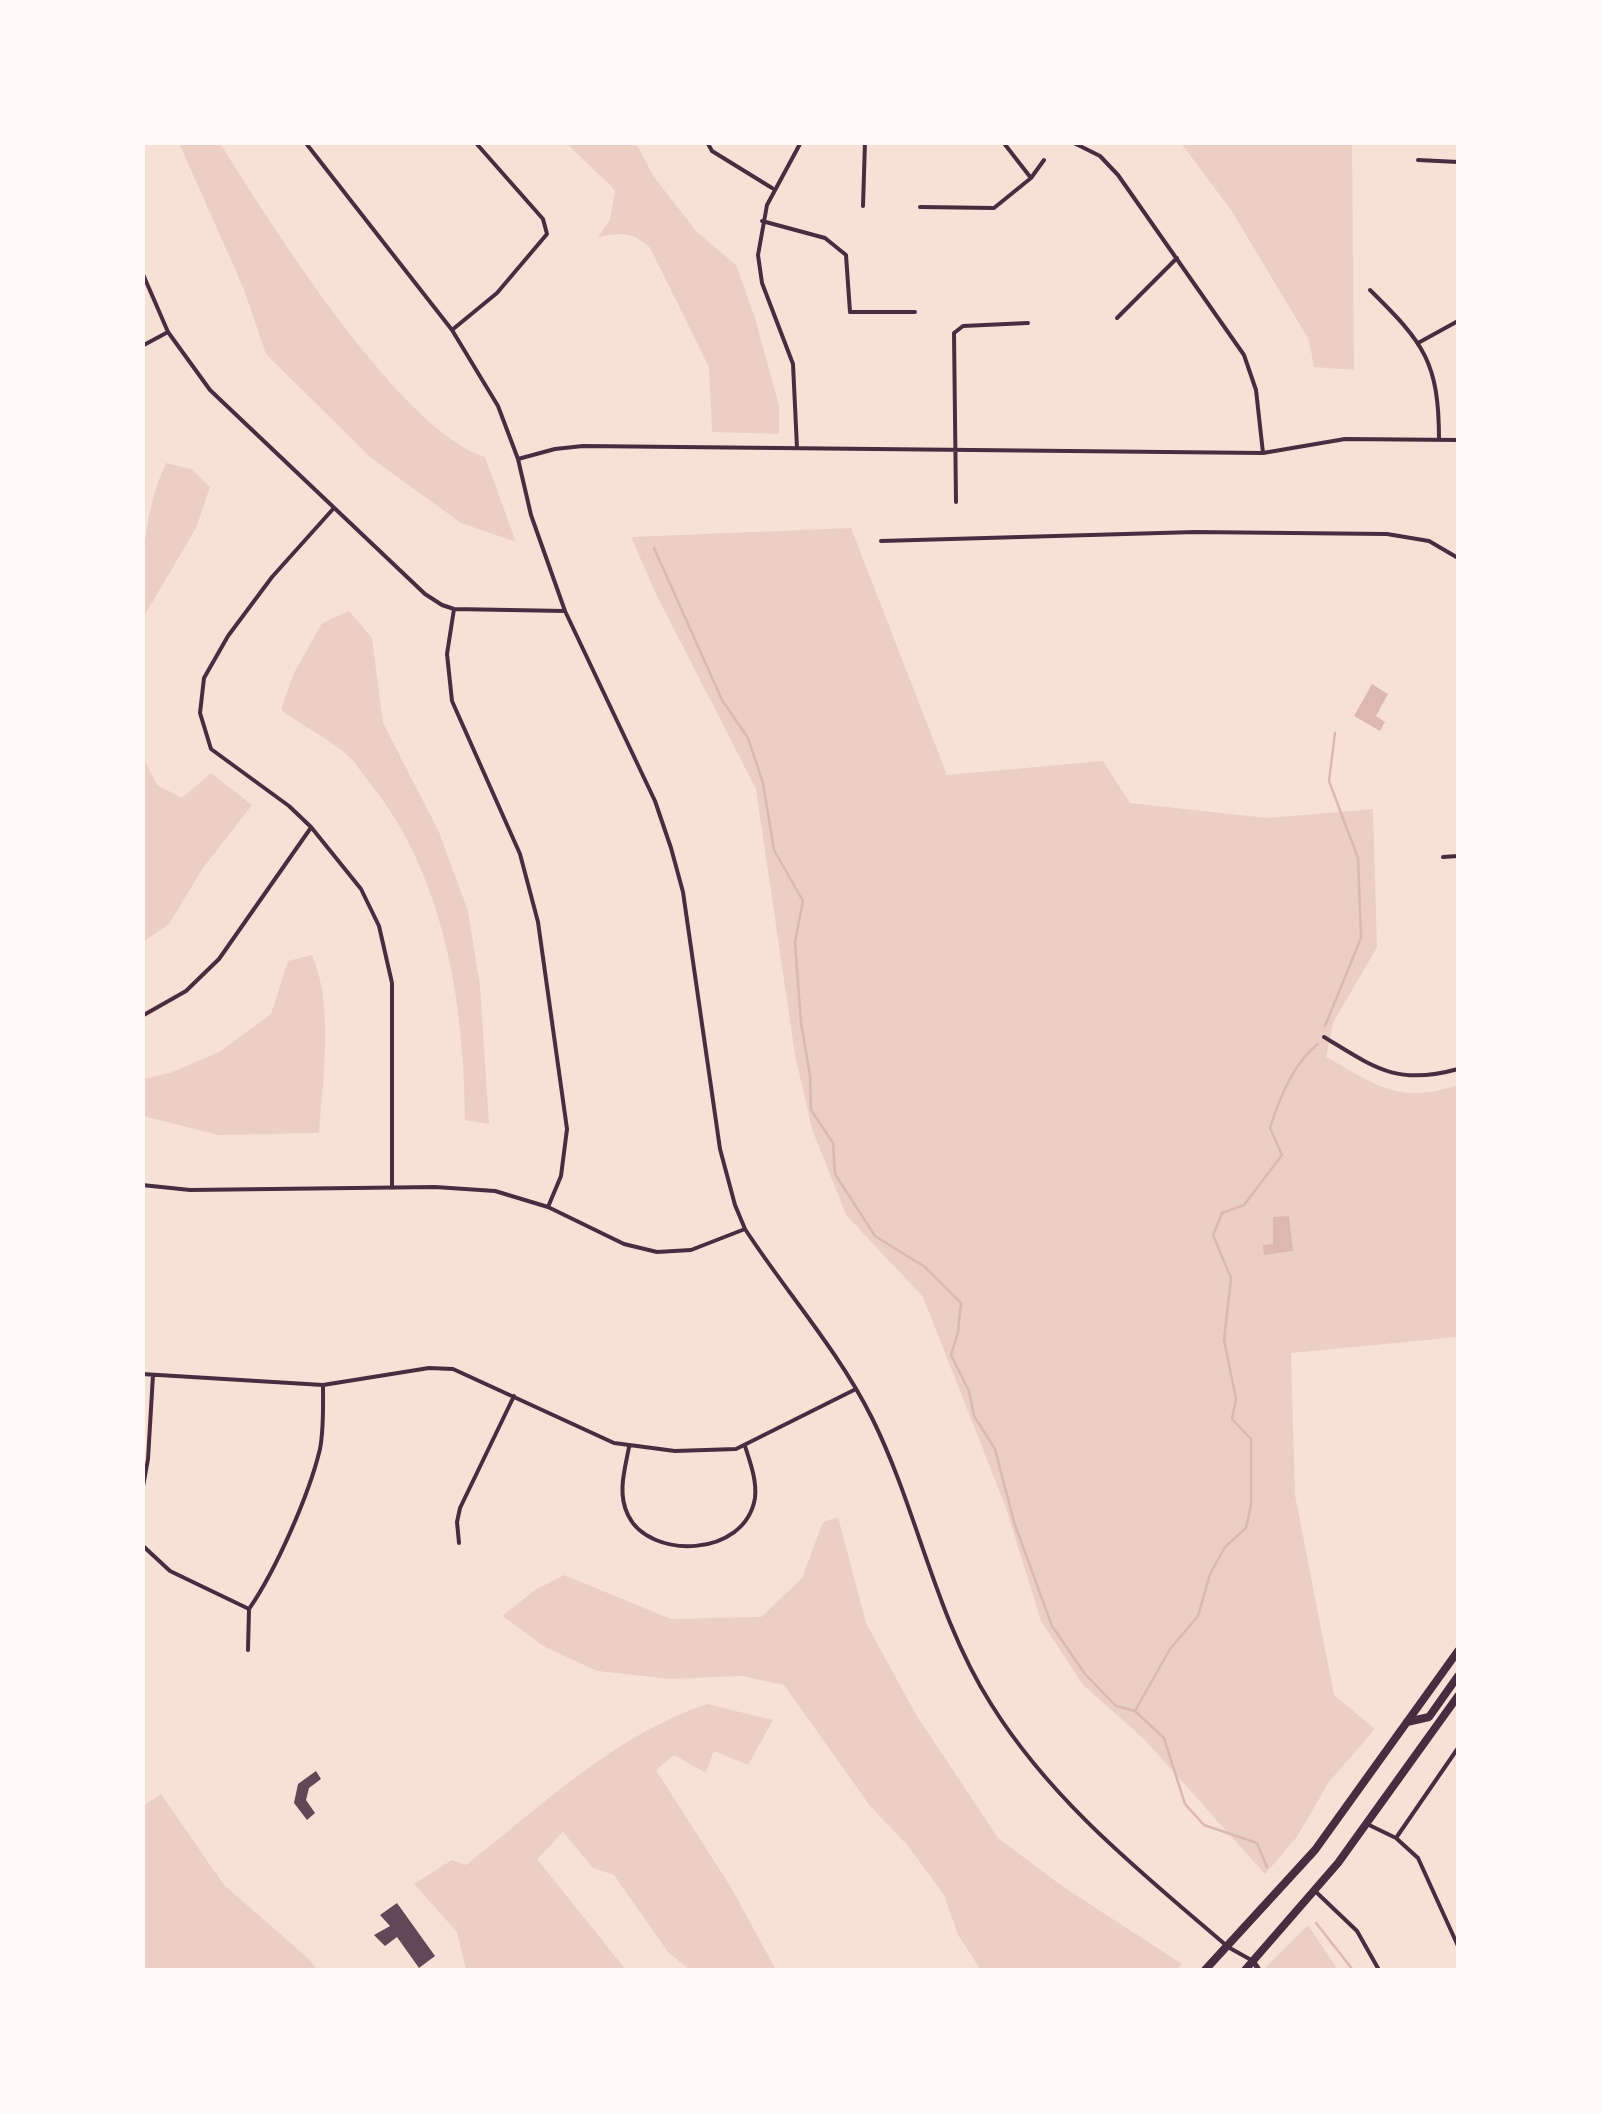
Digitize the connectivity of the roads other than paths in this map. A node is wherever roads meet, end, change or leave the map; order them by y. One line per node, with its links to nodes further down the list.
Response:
1 (305, 142): 23 (street)
2 (474, 142): 23 (street)
3 (707, 142): 12 (street)
4 (801, 142): 12 (street)
5 (865, 142): 13 (street)
6 (1003, 142): 11 (street)
7 (1072, 142): 16 (street)
8 (1044, 160): 11 (street)
9 (1418, 160): 10 (street)
10 (1458, 162)
11 (1031, 178): 14 (street)
12 (774, 189): 15 (street)
13 (863, 206)
14 (920, 207)
15 (762, 221): 19 (street); 29 (street)
16 (1177, 258): 20 (street); 31 (street)
17 (142, 272): 24 (street)
18 (1370, 290): 25 (street)
19 (915, 312)
20 (1117, 318)
21 (1458, 321): 25 (street)
22 (1028, 323): 30 (street)
23 (452, 330): 32 (street)
24 (168, 332): 26 (street); 34 (street)
25 (1418, 343): 27 (street)
26 (142, 346)
27 (1439, 440): 28 (street); 31 (street)
28 (1458, 440)
29 (797, 448): 30 (street); 32 (street)
30 (954, 450): 31 (street); 33 (street)
31 (1262, 453)
32 (518, 459): 38 (street)
33 (956, 502)
34 (333, 509): 37 (street); 39 (street)
35 (881, 541): 36 (street)
36 (1458, 558)
37 (454, 609): 38 (street); 47 (street)
38 (565, 611): 48 (street)
39 (311, 827): 42 (street); 46 (street)
40 (1442, 856): 41 (street)
41 (1458, 856)
42 (142, 1016)
43 (1324, 1037): 44 (street)
44 (1458, 1069)
45 (142, 1185): 46 (street)
46 (392, 1188): 47 (street)
47 (548, 1207): 48 (street)
48 (745, 1229): 52 (street)
49 (142, 1374): 50 (street)
50 (153, 1375): 51 (street); 56 (street)
51 (323, 1385): 53 (street); 59 (street)
52 (856, 1389): 54 (street); 70 (street)
53 (514, 1396): 55 (street); 57 (street)
54 (744, 1446): 55 (street); 55 (street)
55 (629, 1447)
56 (142, 1492)
57 (459, 1543)
58 (142, 1545): 59 (street)
59 (250, 1609): 60 (street)
60 (248, 1650)
61 (1458, 1651): 64 (main road)
62 (1458, 1676): 64 (main road)
63 (1458, 1696): 66 (main road)
64 (1407, 1722): 70 (main road)
65 (1458, 1748): 67 (street)
66 (1367, 1824): 67 (street); 68 (main road)
67 (1396, 1838): 69 (street)
68 (1315, 1891): 71 (main road); 75 (street)
69 (1458, 1946)
70 (1228, 1948): 71 (street); 72 (main road)
71 (1253, 1961): 73 (main road); 74 (street)
72 (1205, 1970)
73 (1244, 1970)
74 (1259, 1970)
75 (1379, 1970)

